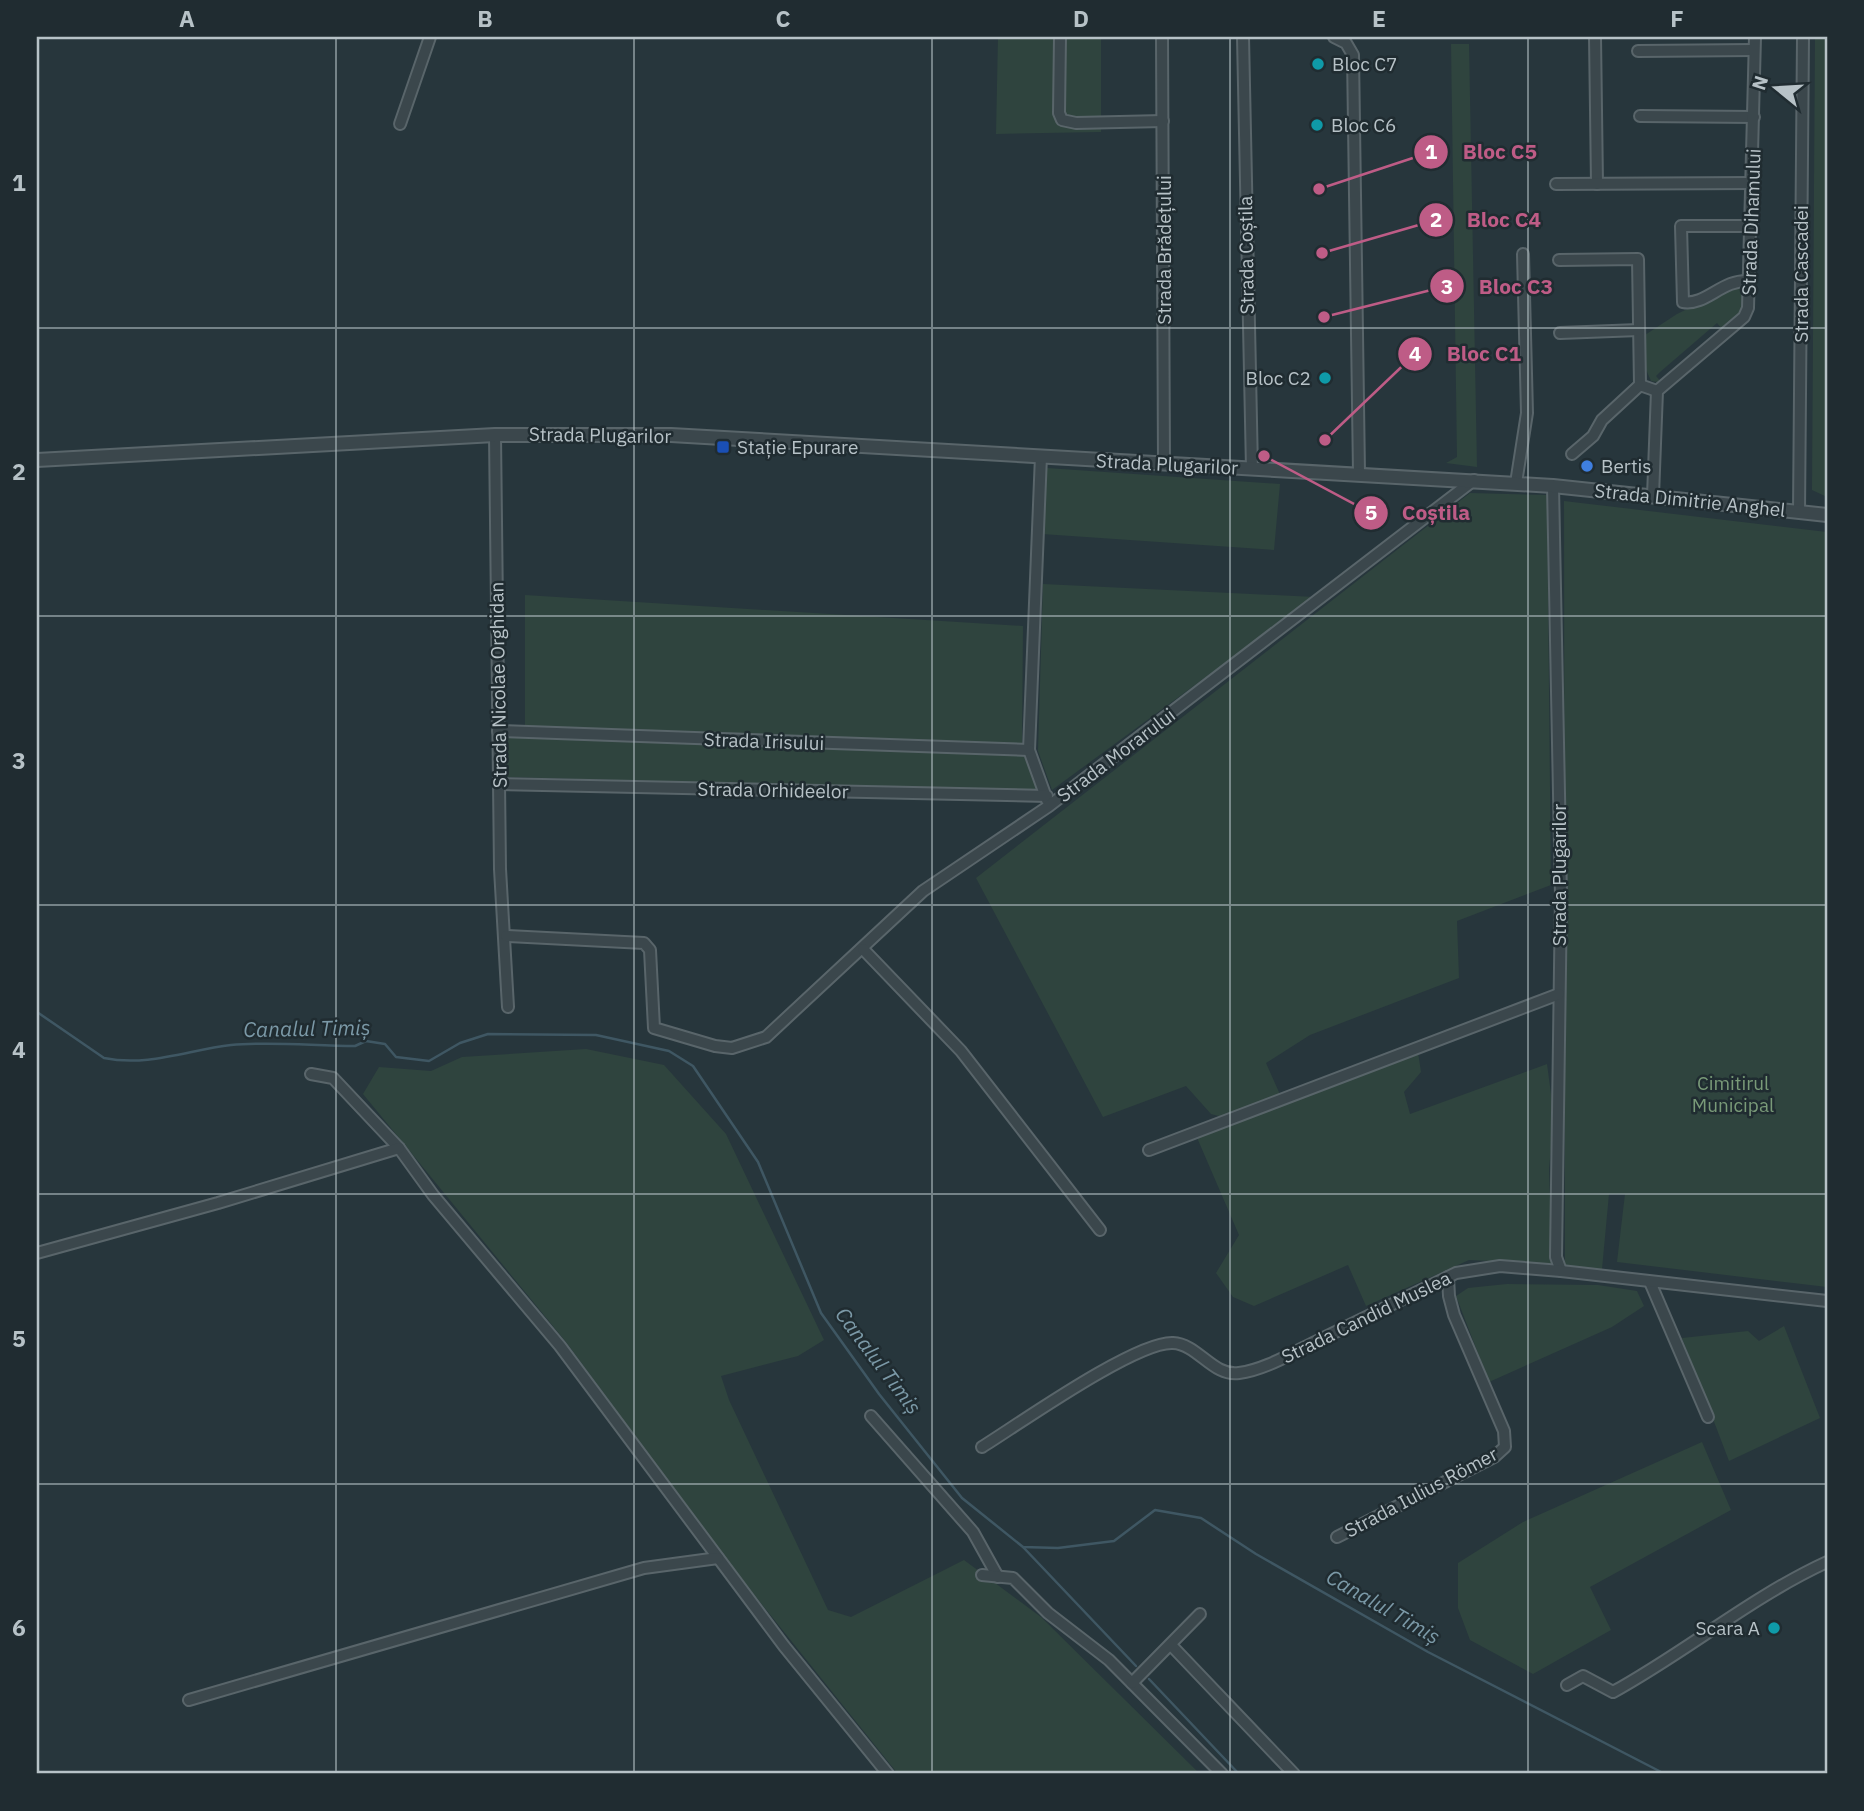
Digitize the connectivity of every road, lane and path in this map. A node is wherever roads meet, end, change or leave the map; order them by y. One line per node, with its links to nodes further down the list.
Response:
1 (430, 37): 14 (street)
2 (1060, 37): 13 (street)
3 (1162, 37): 13 (street, Strada Brădețului)
4 (1334, 37): 32 (street)
5 (1595, 37): 17 (street)
6 (1755, 37): 9 (street, Strada Dihamului)
7 (1803, 37): 37 (street, Strada Cascadei)
8 (1242, 39): 31 (street, Strada Coștila)
9 (1754, 50): 10 (street); 12 (street, Strada Dihamului)
10 (1638, 51)
11 (1640, 116): 12 (street)
12 (1754, 117): 15 (street, Strada Dihamului)
13 (1163, 121): 30 (street, Strada Brădețului)
14 (400, 124)
15 (1753, 183): 17 (street); 18 (street, Strada Dihamului)
16 (1556, 184): 17 (street)
17 (1597, 184)
18 (1752, 226): 21 (street, Strada Dihamului); 21 (street)
19 (1523, 254): 34 (street)
20 (1559, 260): 22 (street)
21 (1749, 281): 25 (street, Strada Dihamului)
22 (1639, 330): 23 (street); 24 (street)
23 (1560, 332)
24 (1640, 385): 25 (street); 27 (street)
25 (1657, 391): 36 (street)
26 (495, 435): 28 (street, Strada Plugarilor); 29 (street, Strada Plugarilor); 39 (street, Strada Nicolae Orghidan)
27 (1572, 454)
28 (1041, 456): 30 (street, Strada Plugarilor); 40 (street)
29 (37, 460)
30 (1164, 463): 31 (street, Strada Plugarilor)
31 (1252, 469): 32 (street, Strada Plugarilor)
32 (1359, 473): 33 (street, Strada Plugarilor)
33 (1474, 481): 34 (street, Strada Plugarilor); 42 (street, Strada Morarului)
34 (1516, 483): 35 (street, Strada Plugarilor)
35 (1553, 486): 36 (street, Strada Dimitrie Anghel); 45 (street, Strada Plugarilor)
36 (1653, 496): 37 (street, Strada Dimitrie Anghel)
37 (1799, 512): 38 (street, Strada Dimitrie Anghel)
38 (1827, 515)
39 (498, 731): 40 (street, Strada Irisului); 41 (street, Strada Nicolae Orghidan)
40 (1029, 750): 42 (street)
41 (499, 783): 42 (street, Strada Orhideelor); 43 (street, Strada Nicolae Orghidan)
42 (1048, 801): 44 (street, Strada Morarului)
43 (506, 936): 44 (street, Strada Morarului); 46 (street, Strada Nicolae Orghidan)
44 (863, 949): 50 (street)
45 (1559, 994): 49 (street); 52 (street, Strada Plugarilor)
46 (508, 1007)
47 (311, 1074): 48 (street)
48 (399, 1148): 51 (street); 60 (street)
49 (1149, 1150)
50 (1100, 1230)
51 (37, 1253)
52 (1561, 1270): 53 (street, Strada Candid Muslea); 54 (street, Strada Candid Muslea)
53 (1448, 1277): 58 (street, Strada Candid Muslea); 59 (street, Strada Iulius Römer)
54 (1650, 1282): 55 (street, Strada Candid Muslea); 57 (street)
55 (1827, 1301)
56 (871, 1416): 63 (street)
57 (1708, 1417)
58 (982, 1447)
59 (1337, 1537)
60 (718, 1558): 68 (street); 69 (street)
61 (1827, 1562): 67 (street)
62 (982, 1575): 63 (street)
63 (998, 1577): 66 (street)
64 (1200, 1614): 65 (street)
65 (1171, 1645): 66 (street); 71 (street)
66 (1132, 1683): 70 (street)
67 (1567, 1685)
68 (189, 1700)
69 (888, 1774)
70 (1222, 1774)
71 (1294, 1774)

